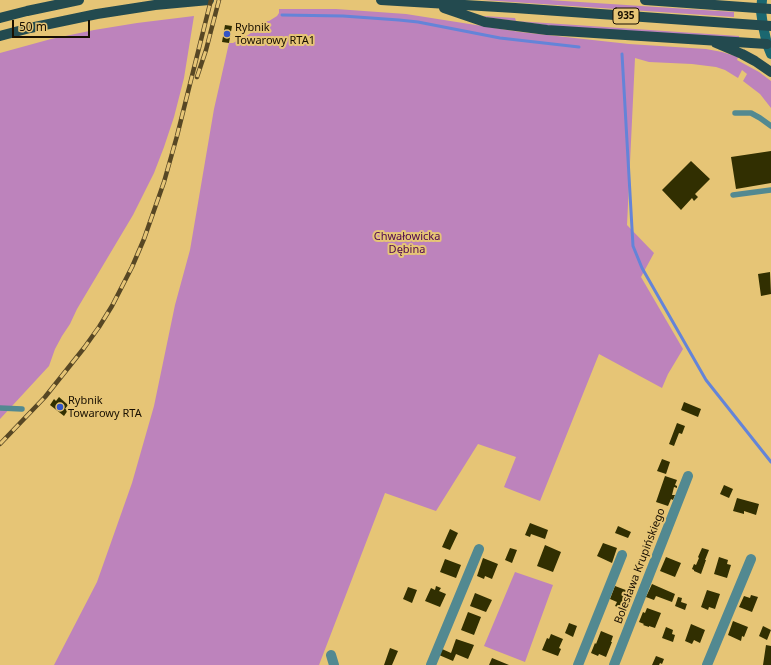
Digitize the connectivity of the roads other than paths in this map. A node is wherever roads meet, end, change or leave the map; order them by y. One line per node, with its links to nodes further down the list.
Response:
1 (79, 0): 8 (main road)
2 (209, 0): 10 (main road)
3 (381, 0): 6 (main road, 935)
4 (645, 0): 7 (main road, 935)
5 (762, 0): 12 (main road)
6 (430, 3): 9 (main road, 935); 11 (main road)
7 (771, 9)
8 (0, 18)
9 (771, 26)
10 (0, 36)
11 (708, 40): 12 (main road); 13 (main road)
12 (769, 49)
13 (771, 72)
14 (735, 113): 15 (lane)
15 (771, 126)
16 (771, 190): 17 (lane)
17 (733, 195)
18 (0, 408): 19 (lane)
19 (22, 410)
20 (688, 476): 26 (street, Bolesława Krupińskiego)
21 (479, 549): 24 (street)
22 (622, 555): 25 (street, Bolesława Krupińskiego)
23 (751, 559): 27 (street)
24 (431, 665)
25 (578, 665)
26 (614, 665)
27 (707, 665)

